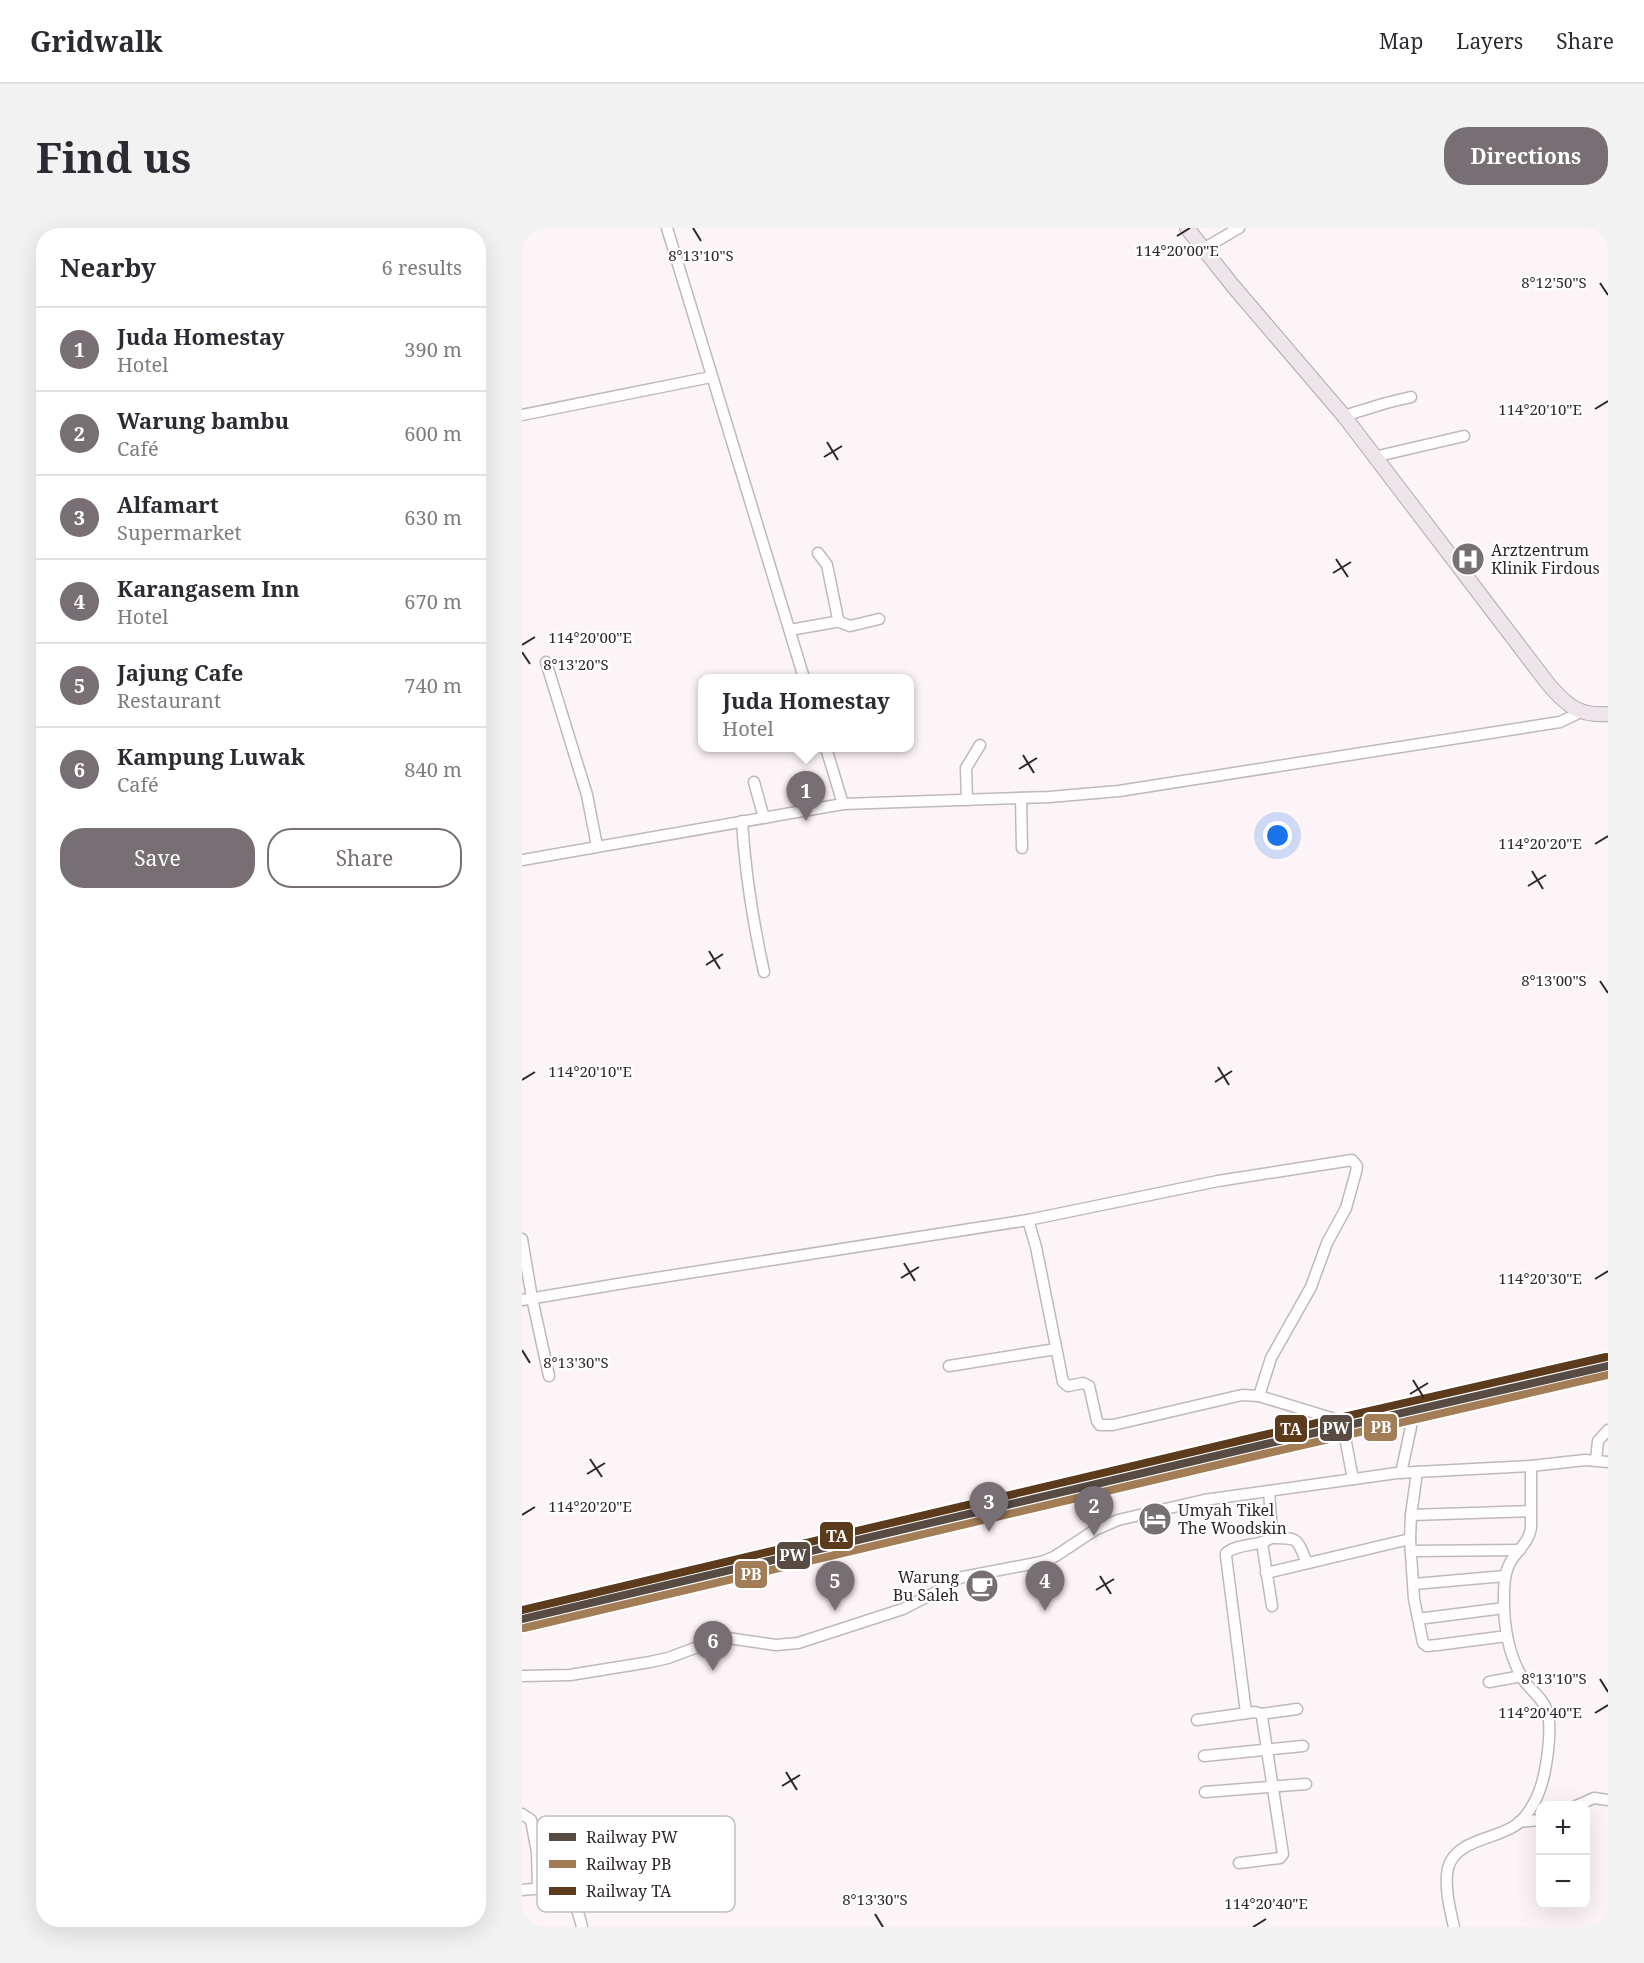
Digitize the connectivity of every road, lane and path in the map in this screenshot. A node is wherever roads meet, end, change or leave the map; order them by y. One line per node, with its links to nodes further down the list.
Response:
1 (667, 228): 5 (street)
2 (1187, 228): 4 (main road)
3 (1239, 228): 4 (street)
4 (1203, 249): 8 (main road)
5 (711, 377): 7 (street); 14 (street)
6 (1411, 397): 8 (street)
7 (522, 416)
8 (1344, 416): 10 (main road)
9 (1464, 436): 10 (street)
10 (1374, 457): 17 (main road)
11 (818, 553): 13 (street)
12 (879, 619): 13 (street)
13 (837, 621): 14 (street)
14 (790, 630): 16 (street)
15 (546, 662): 27 (street)
16 (803, 674)
17 (1581, 712): 18 (main road); 22 (street)
18 (1608, 714)
19 (980, 745): 23 (street)
20 (827, 752): 24 (street)
21 (754, 782): 25 (street)
22 (1021, 798): 23 (street); 28 (street)
23 (967, 800): 24 (street)
24 (843, 804): 25 (street)
25 (764, 818): 26 (street)
26 (742, 821): 27 (street); 30 (street)
27 (597, 846): 29 (street)
28 (1022, 848)
29 (522, 860)
30 (764, 972)
31 (1028, 1220): 33 (street); 34 (street); 37 (street)
32 (522, 1239): 33 (street)
33 (527, 1299): 36 (street)
34 (1056, 1348): 35 (street); 37 (street)
35 (949, 1366)
36 (549, 1376)
37 (1259, 1396): 45 (street)
38 (1411, 1427): 44 (street)
39 (1608, 1430): 40 (street)
40 (1596, 1460): 41 (street); 42 (street)
41 (1608, 1462)
42 (1531, 1466): 43 (street); 47 (street)
43 (1417, 1472): 44 (street); 48 (street)
44 (1401, 1473): 45 (street)
45 (1353, 1479): 46 (street)
46 (1269, 1491): 50 (street); 61 (street)
47 (1530, 1511): 48 (street); 51 (street)
48 (1411, 1515): 49 (street)
49 (1410, 1539): 52 (street); 53 (street)
50 (1266, 1540): 53 (street); 54 (street); 65 (street)
51 (1520, 1550): 52 (street); 55 (street)
52 (1412, 1551): 56 (street)
53 (1307, 1563): 54 (street)
54 (1266, 1573): 57 (street)
55 (1505, 1576): 56 (street); 58 (street)
56 (1414, 1584): 59 (street)
57 (1272, 1606)
58 (1504, 1608): 59 (street); 60 (street)
59 (1418, 1619): 60 (street)
60 (1507, 1636): 62 (street)
61 (522, 1676)
62 (1522, 1676): 63 (street); 78 (street)
63 (1489, 1682)
64 (1297, 1708): 66 (street)
65 (1246, 1713): 66 (street); 67 (street)
66 (1261, 1714): 69 (street)
67 (1197, 1720)
68 (1303, 1746): 69 (street)
69 (1267, 1750): 70 (street); 72 (street)
70 (1204, 1756)
71 (1306, 1784): 72 (street)
72 (1272, 1786): 73 (street); 80 (street)
73 (1205, 1792)
74 (1608, 1800): 75 (street)
75 (1586, 1801)
76 (522, 1814): 79 (street)
77 (1536, 1820): 78 (street)
78 (1519, 1822): 85 (street)
79 (537, 1853)
80 (1239, 1863)
81 (537, 1888): 82 (street)
82 (522, 1890)
83 (577, 1912): 84 (street)
84 (582, 1927)
85 (1454, 1927)

